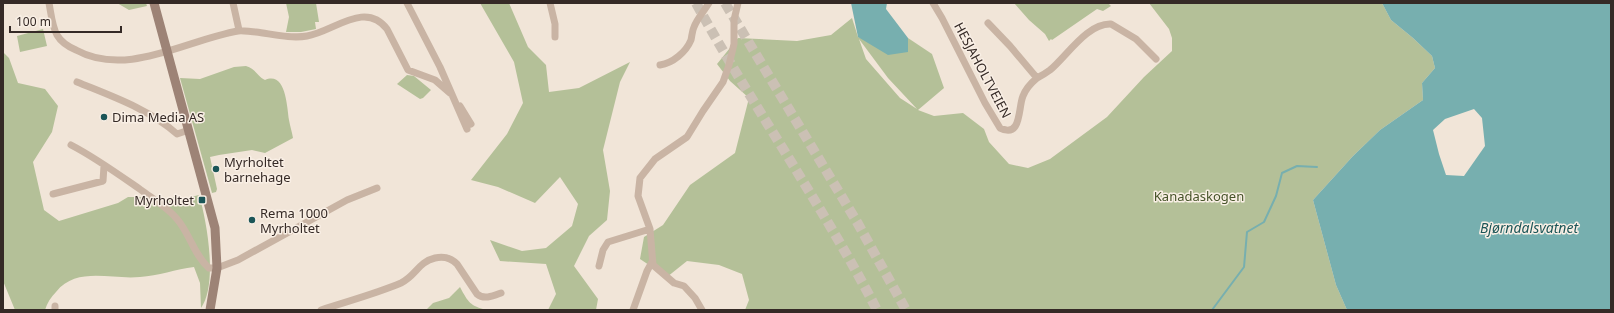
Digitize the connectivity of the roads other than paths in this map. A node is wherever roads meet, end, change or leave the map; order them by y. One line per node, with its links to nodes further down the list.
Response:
1 (49, 3): 12 (street)
2 (154, 3): 12 (main road)
3 (233, 3): 10 (street)
4 (407, 3): 17 (street)
5 (550, 3): 11 (street)
6 (709, 3): 14 (street)
7 (738, 3): 24 (street)
8 (933, 4): 15 (street, HESJAHOLTVEIEN)
9 (988, 23): 15 (street, HESJAHOLTVEIEN)
10 (239, 30): 12 (street); 17 (street)
11 (555, 37)
12 (168, 51): 19 (main road)
13 (1156, 59): 15 (street, HESJAHOLTVEIEN)
14 (660, 65)
15 (1037, 78)
16 (77, 82): 19 (street)
17 (450, 93): 18 (street)
18 (469, 127)
19 (189, 130): 27 (main road)
20 (71, 146): 21 (street)
21 (104, 166): 23 (street); 27 (street)
22 (376, 188): 27 (street)
23 (53, 194)
24 (650, 229): 25 (street); 26 (street)
25 (652, 262): 31 (street); 32 (street)
26 (599, 266)
27 (217, 268): 29 (main road)
28 (501, 293): 30 (street)
29 (210, 310)
30 (321, 310)
31 (632, 310)
32 (702, 310)

